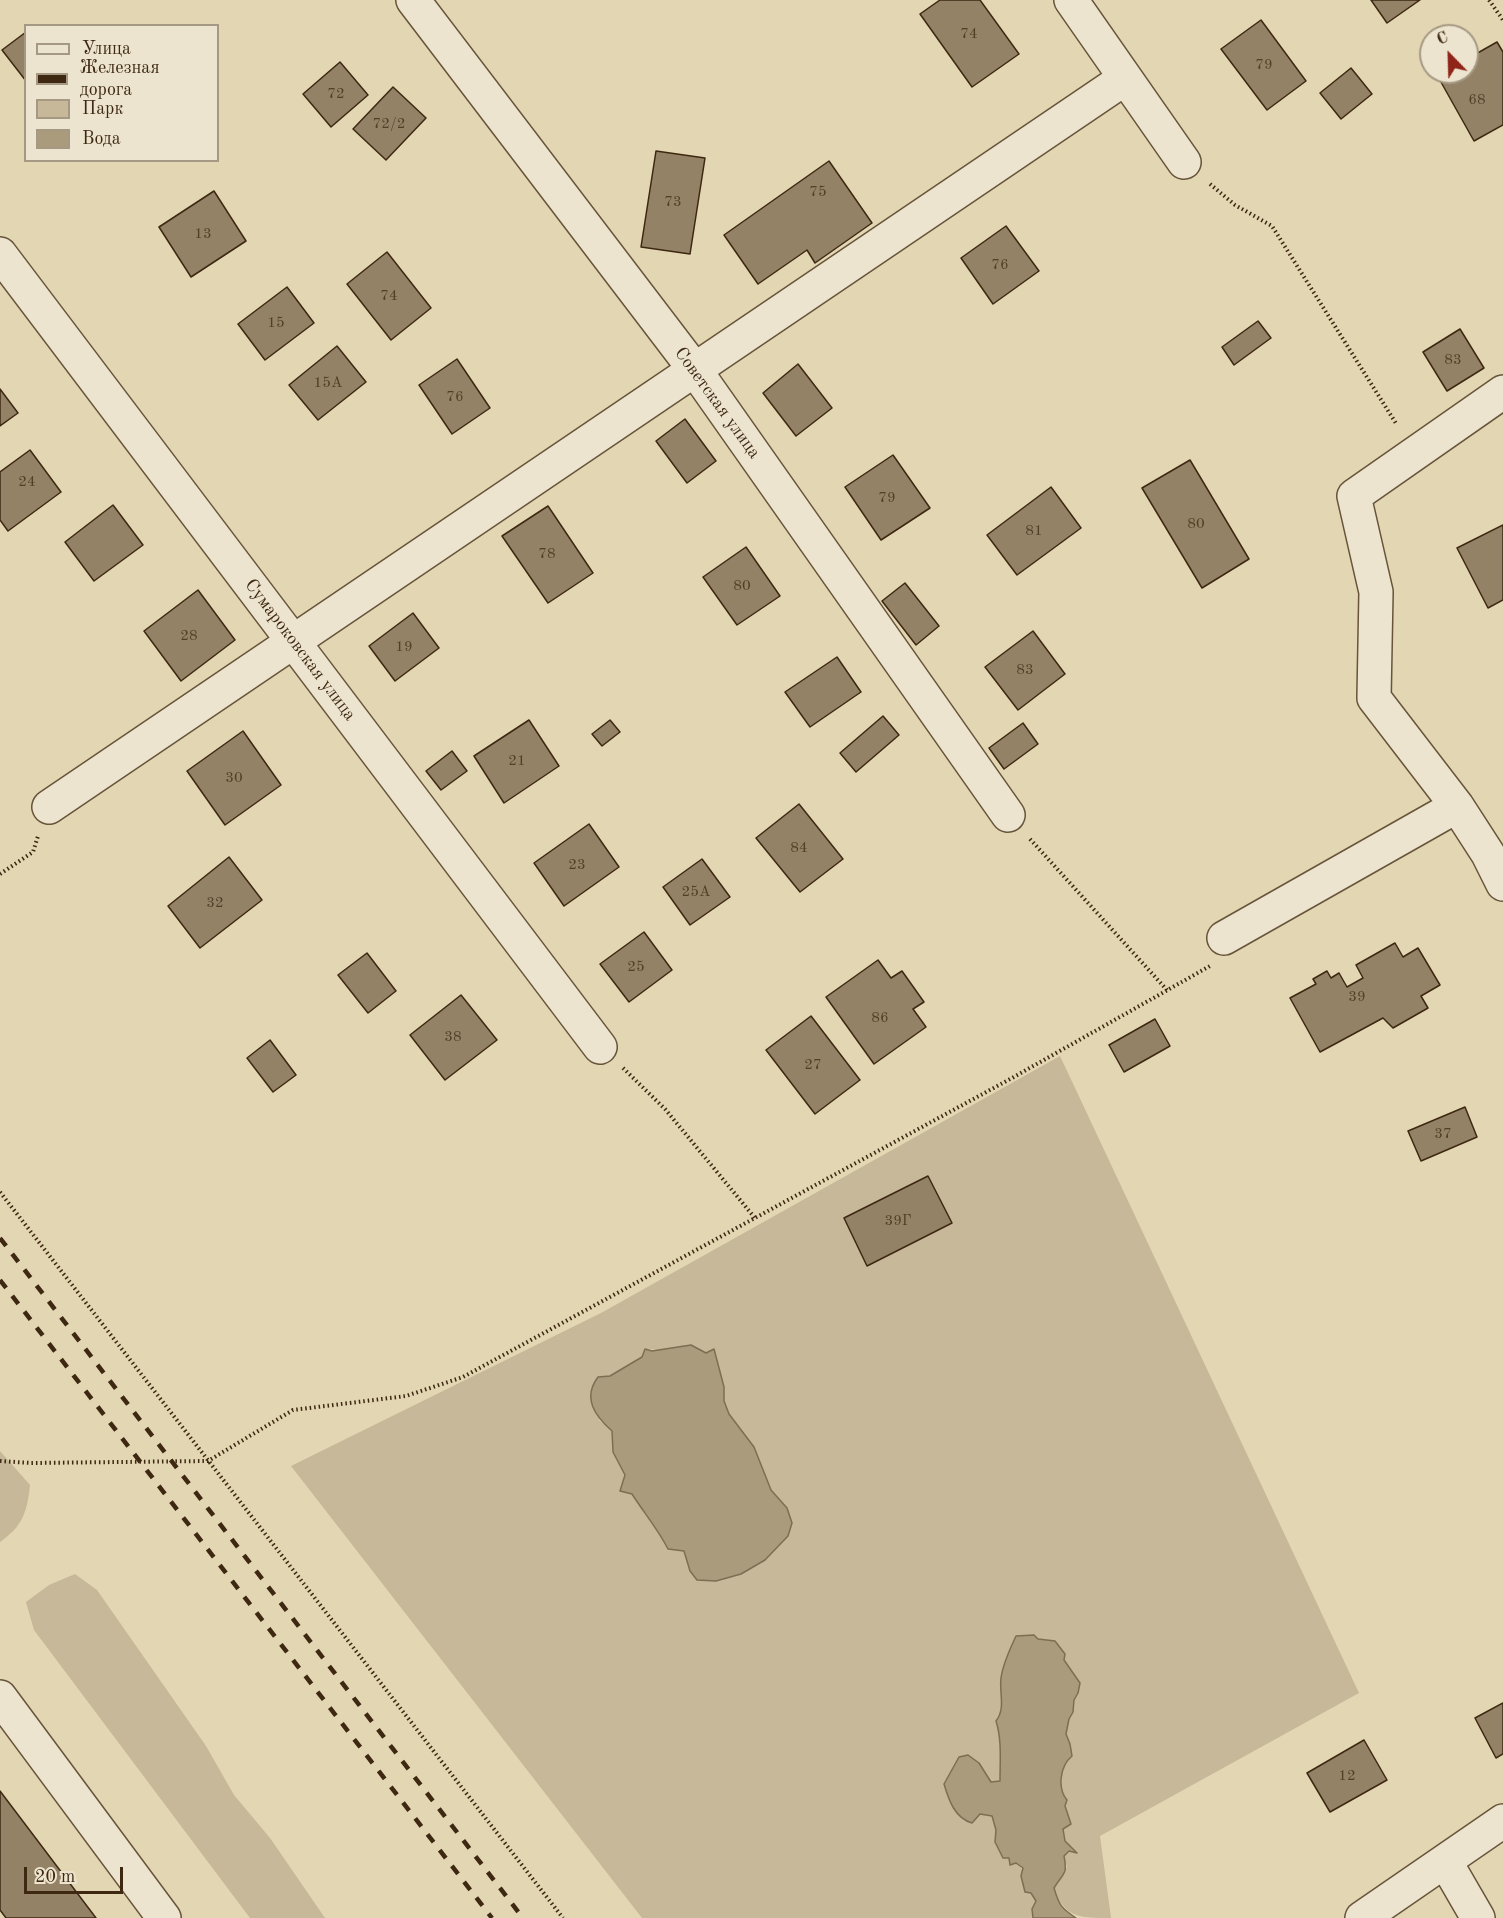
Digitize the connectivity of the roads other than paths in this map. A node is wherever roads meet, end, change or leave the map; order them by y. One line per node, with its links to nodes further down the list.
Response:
1 (413, 0): 6 (street, Советская улица)
2 (1071, 0): 3 (street)
3 (1124, 79): 4 (street); 6 (street)
4 (1184, 162)
5 (0, 254): 8 (street, Сумароковская улица)
6 (695, 370): 8 (street); 11 (street, Советская улица)
7 (1503, 392): 9 (street)
8 (294, 642): 10 (street); 14 (street, Сумароковская улица)
9 (1457, 806): 12 (street); 13 (street)
10 (49, 807)
11 (1008, 815)
12 (1503, 884)
13 (1222, 950)
14 (600, 1047)
15 (0, 1697): 18 (street)
16 (1503, 1821): 17 (street)
17 (1445, 1861): 19 (street); 20 (street)
18 (164, 1918)
19 (1362, 1918)
20 (1478, 1918)

